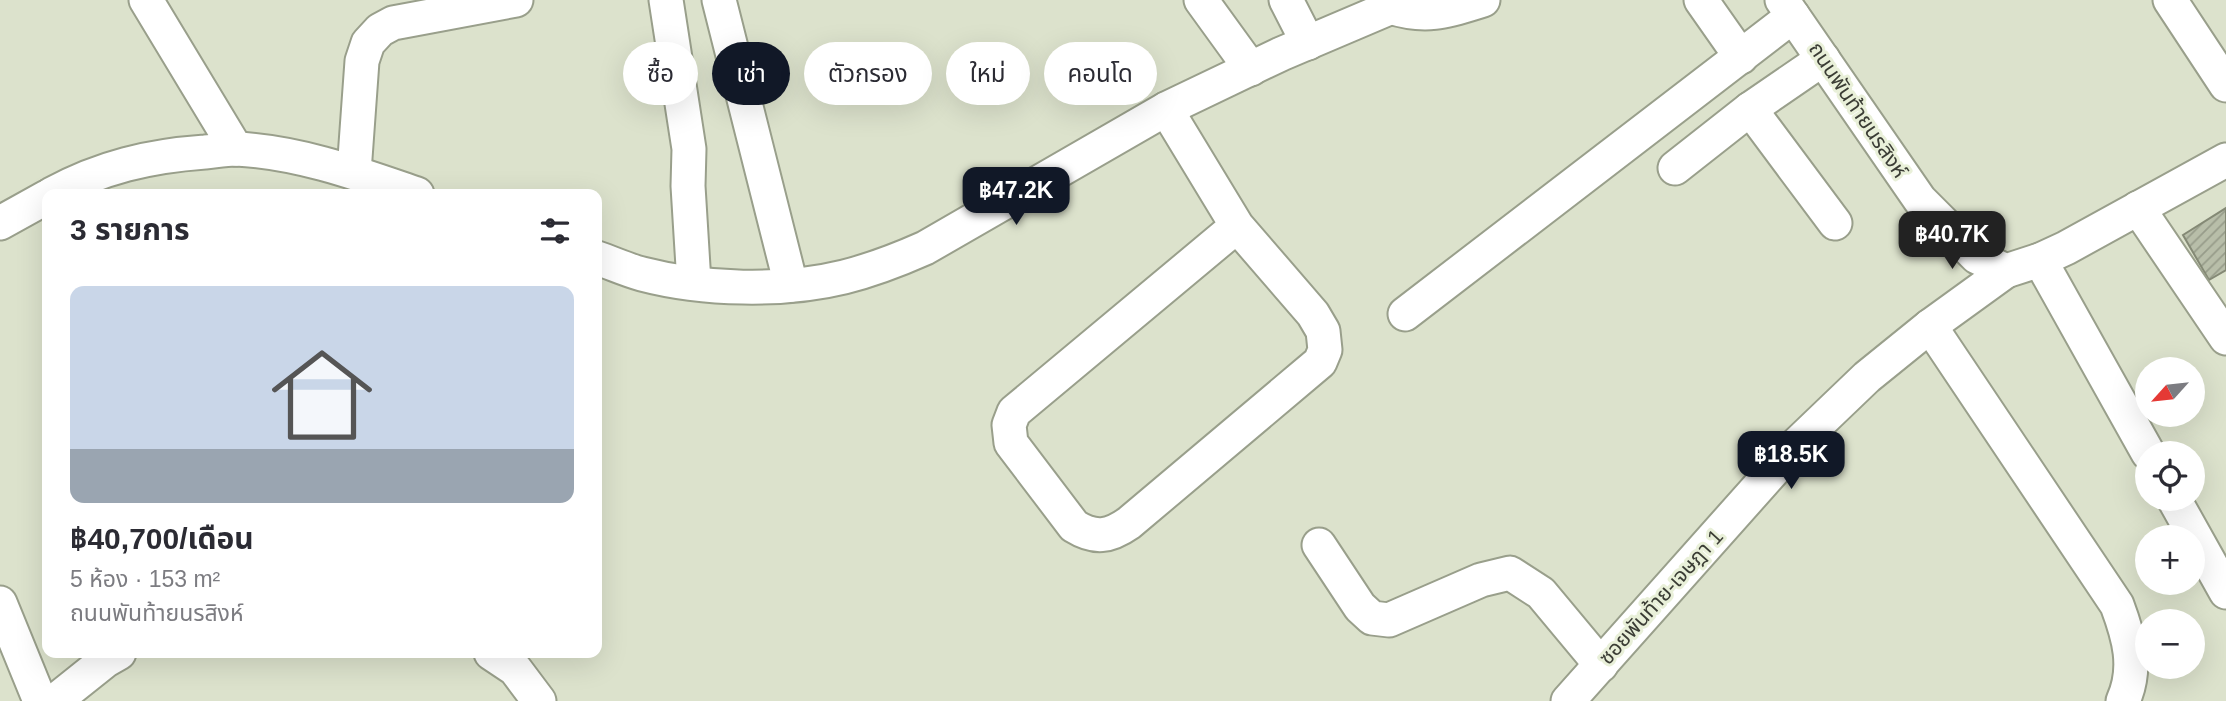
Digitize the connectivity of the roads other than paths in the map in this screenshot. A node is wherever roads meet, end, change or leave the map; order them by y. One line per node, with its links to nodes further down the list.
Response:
1 (146, 0): 19 (street)
2 (516, 0): 22 (street)
3 (666, 0): 33 (street)
4 (719, 0): 34 (street)
5 (1201, 0): 15 (street)
6 (1286, 0): 12 (street)
7 (1483, 0): 10 (street)
8 (1701, 0): 13 (street)
9 (2171, 0): 16 (street)
10 (1399, 4): 12 (street)
11 (1788, 8): 13 (street); 14 (street, ถนนพันท้ายนรสิงห์)
12 (1308, 43): 15 (street)
13 (1741, 57): 35 (street)
14 (1823, 59): 17 (street); 32 (street, ถนนพันท้ายนรสิงห์)
15 (1251, 69): 18 (street)
16 (2226, 85)
17 (1750, 109): 21 (street); 28 (street)
18 (1166, 110): 29 (street); 34 (street)
19 (236, 149): 22 (street); 23 (street)
20 (2226, 160): 26 (street)
21 (1675, 168)
22 (354, 172): 24 (street)
23 (61, 189)
24 (403, 189)
25 (42, 200): 27 (street)
26 (2138, 208): 31 (street); 37 (street)
27 (0, 223)
28 (1835, 223)
29 (1237, 226): 29 (street)
30 (602, 260): 33 (street)
31 (2040, 260): 32 (street); 38 (street)
32 (2006, 271): 36 (street, ซอยพันท้าย-เจษฎา 1)
33 (694, 283): 34 (street)
34 (791, 285)
35 (1405, 314)
36 (1930, 327): 46 (street, ซอยพันท้าย-เจษฎา 1); 51 (street)
37 (2226, 338)
38 (2141, 441)
39 (2181, 511): 41 (street)
40 (1319, 545): 46 (street)
41 (2226, 592)
42 (0, 603): 43 (street)
43 (9, 653): 47 (street)
44 (110, 658): 48 (street)
45 (498, 658): 49 (street)
46 (1601, 665): 50 (street, ซอยพันท้าย-เจษฎา 1)
47 (40, 701)
48 (55, 701)
49 (539, 701)
50 (1568, 701)
51 (2123, 701)

